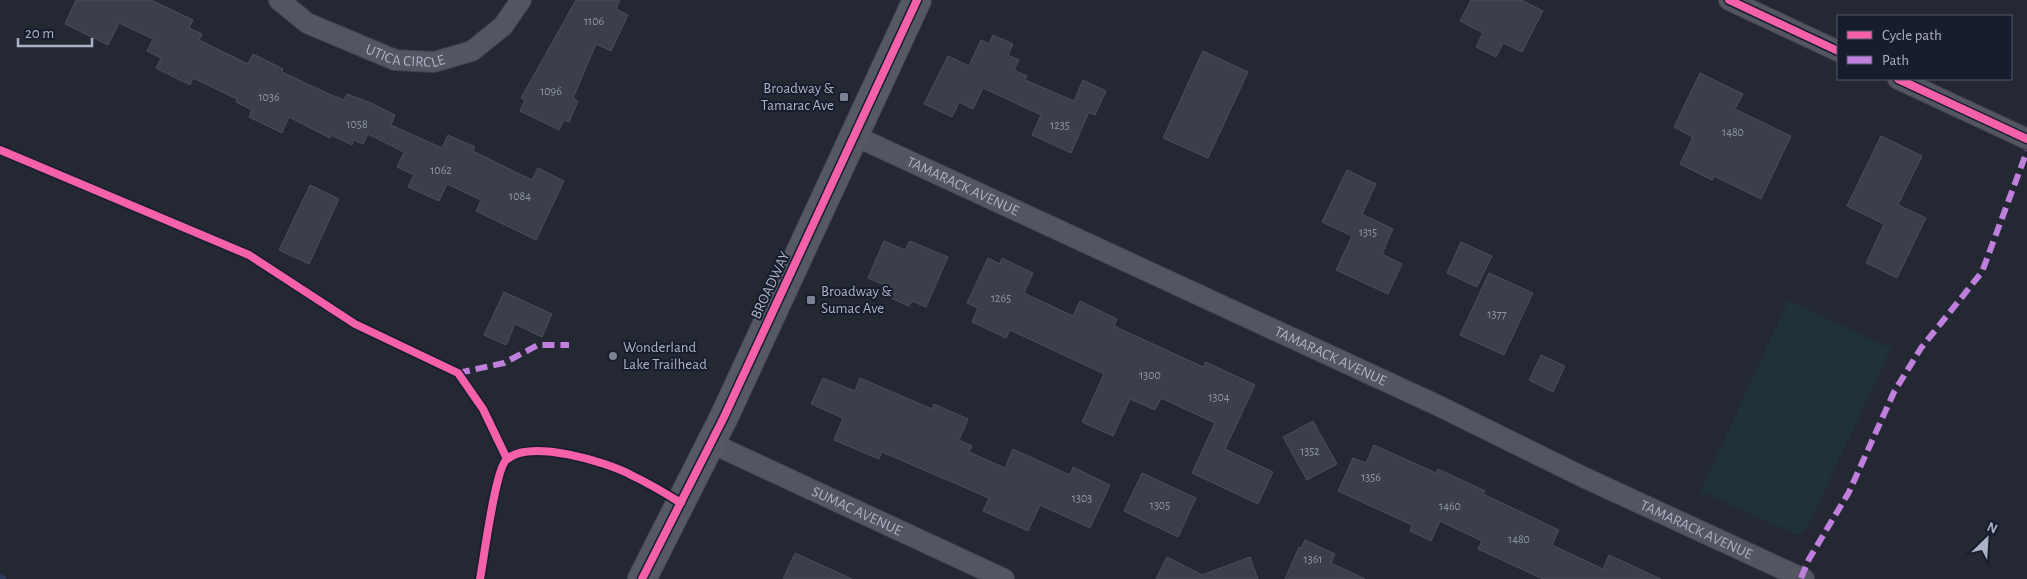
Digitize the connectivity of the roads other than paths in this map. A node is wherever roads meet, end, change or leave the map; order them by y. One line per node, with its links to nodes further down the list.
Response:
1 (280, 0): 2 (street, UTICA CIRCLE)
2 (520, 0)
3 (917, 0): 7 (main road, BROADWAY)
4 (1729, 0): 5 (street)
5 (1837, 51)
6 (1900, 80): 8 (street)
7 (855, 136): 9 (main road, BROADWAY); 12 (street, TAMARACK AVENUE)
8 (2027, 139)
9 (711, 443): 10 (main road, BROADWAY); 11 (street, SUMAC AVENUE)
10 (642, 579)
11 (1004, 579)
12 (1802, 579)

